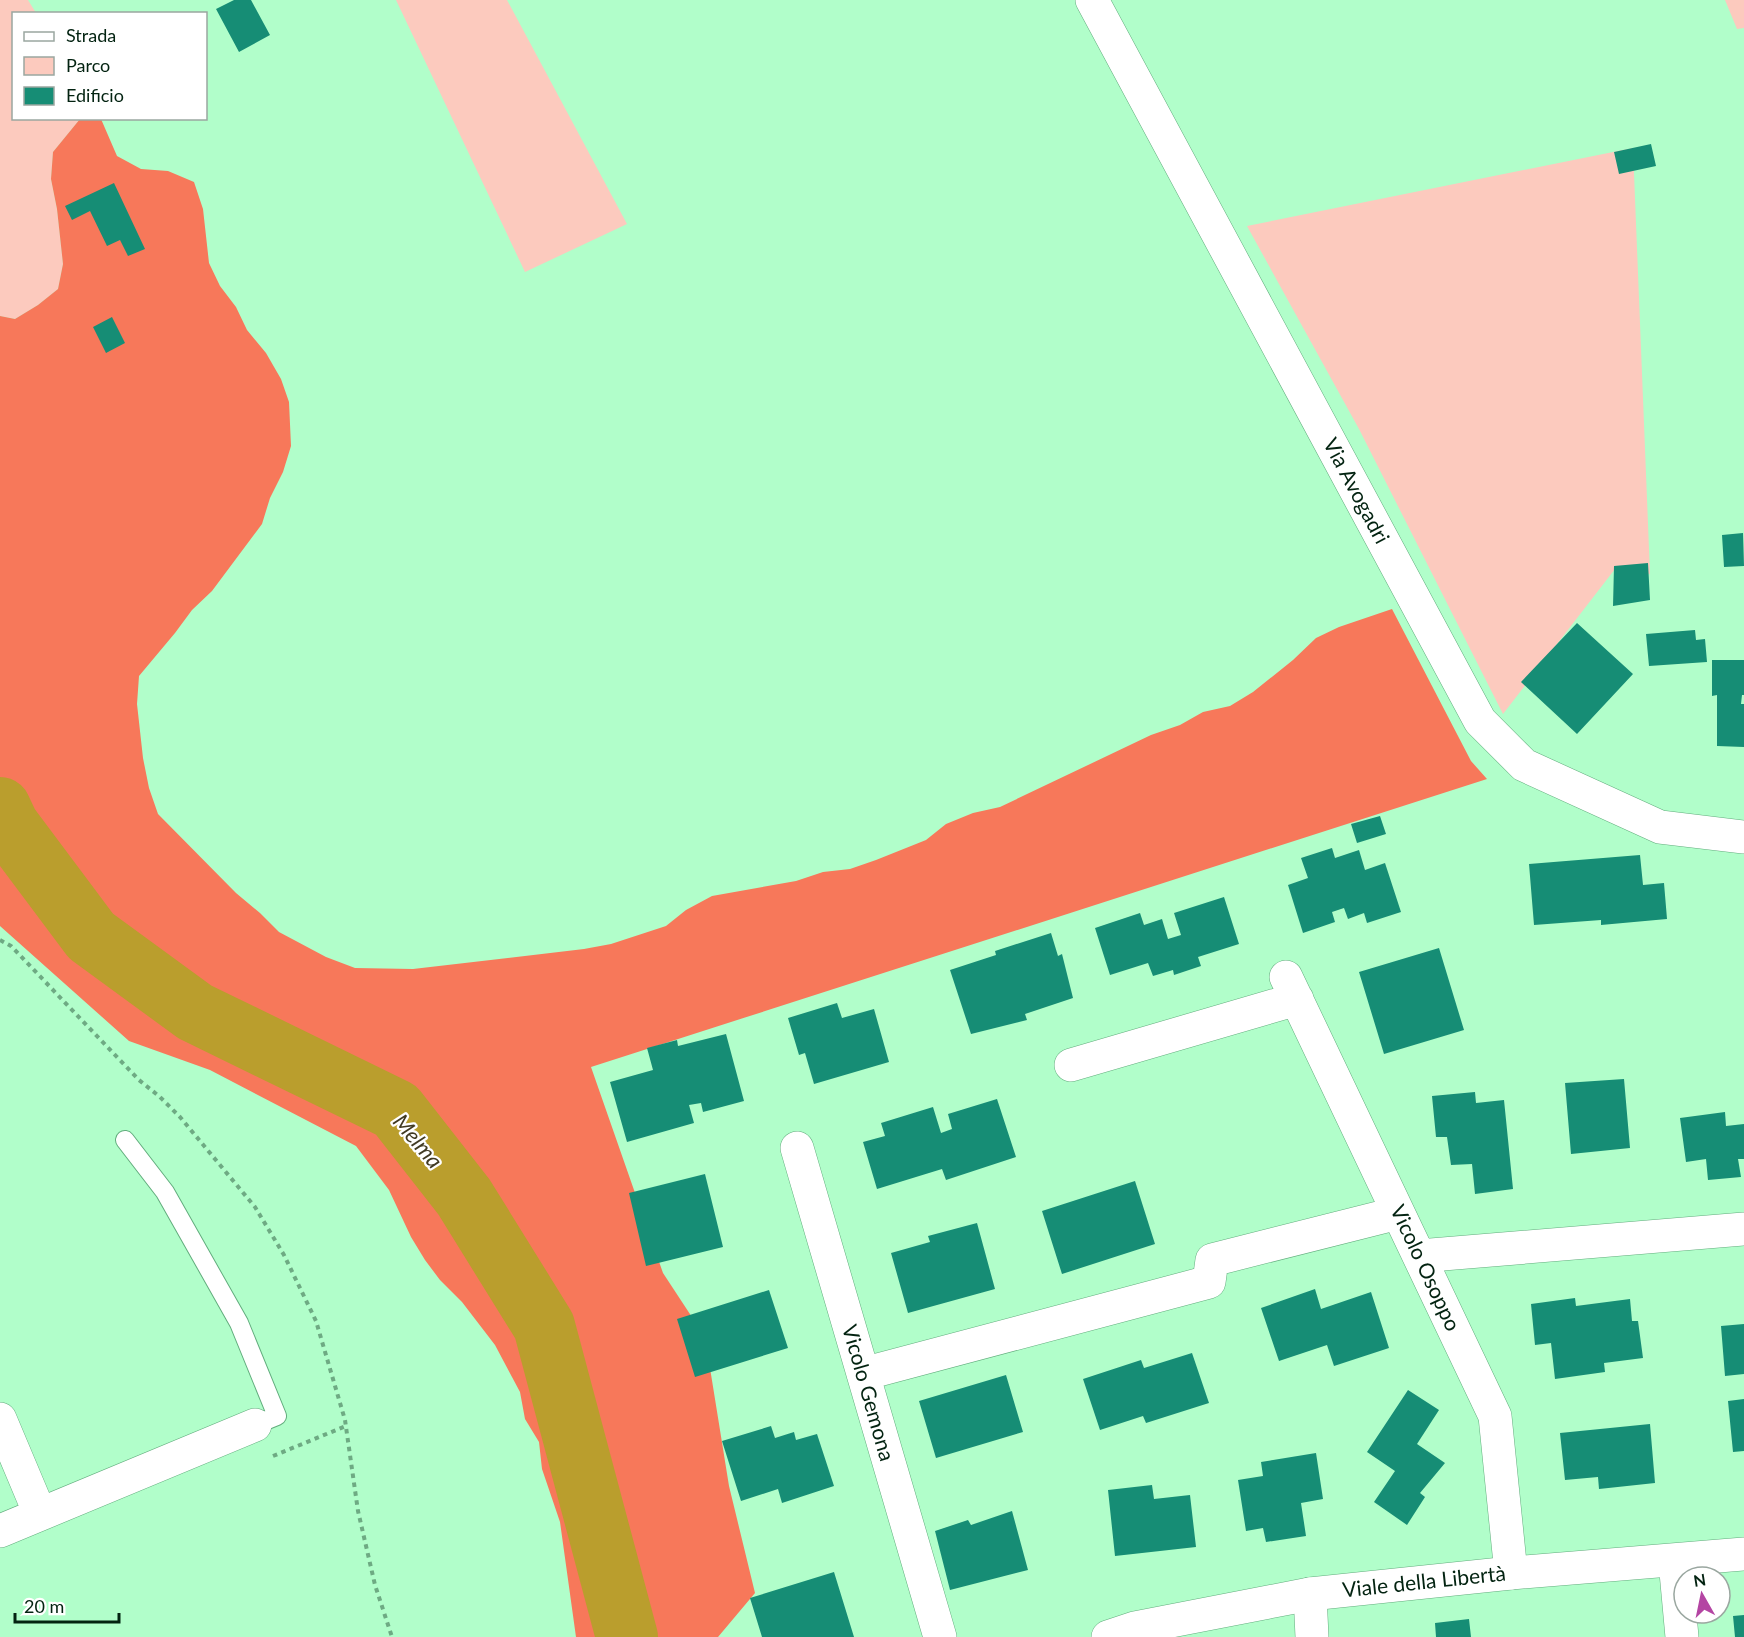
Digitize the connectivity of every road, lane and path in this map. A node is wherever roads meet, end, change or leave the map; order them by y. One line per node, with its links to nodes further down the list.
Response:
1 (1092, 0): 2 (street, Via Avogadri)
2 (1744, 837)
3 (0, 940): 19 (path)
4 (1071, 1065): 7 (street, Vicolo Osoppo)
5 (125, 1140): 12 (lane)
6 (797, 1148): 10 (street, Vicolo Gemona)
7 (1398, 1213): 9 (street, Vicolo Osoppo); 10 (street)
8 (1744, 1229): 9 (street)
9 (1419, 1256): 17 (street, Vicolo Osoppo)
10 (863, 1374): 20 (street, Vicolo Gemona)
11 (0, 1419): 13 (street)
12 (255, 1425): 13 (street)
13 (40, 1514): 14 (street)
14 (0, 1531)
15 (1744, 1554): 16 (street, Viale della Libertà)
16 (1675, 1561): 17 (street, Viale della Libertà); 23 (street)
17 (1512, 1573): 18 (street, Viale della Libertà)
18 (1310, 1594): 21 (street, Viale della Libertà); 22 (street)
19 (392, 1637)
20 (940, 1637)
21 (1108, 1637)
22 (1312, 1637)
23 (1682, 1637)

